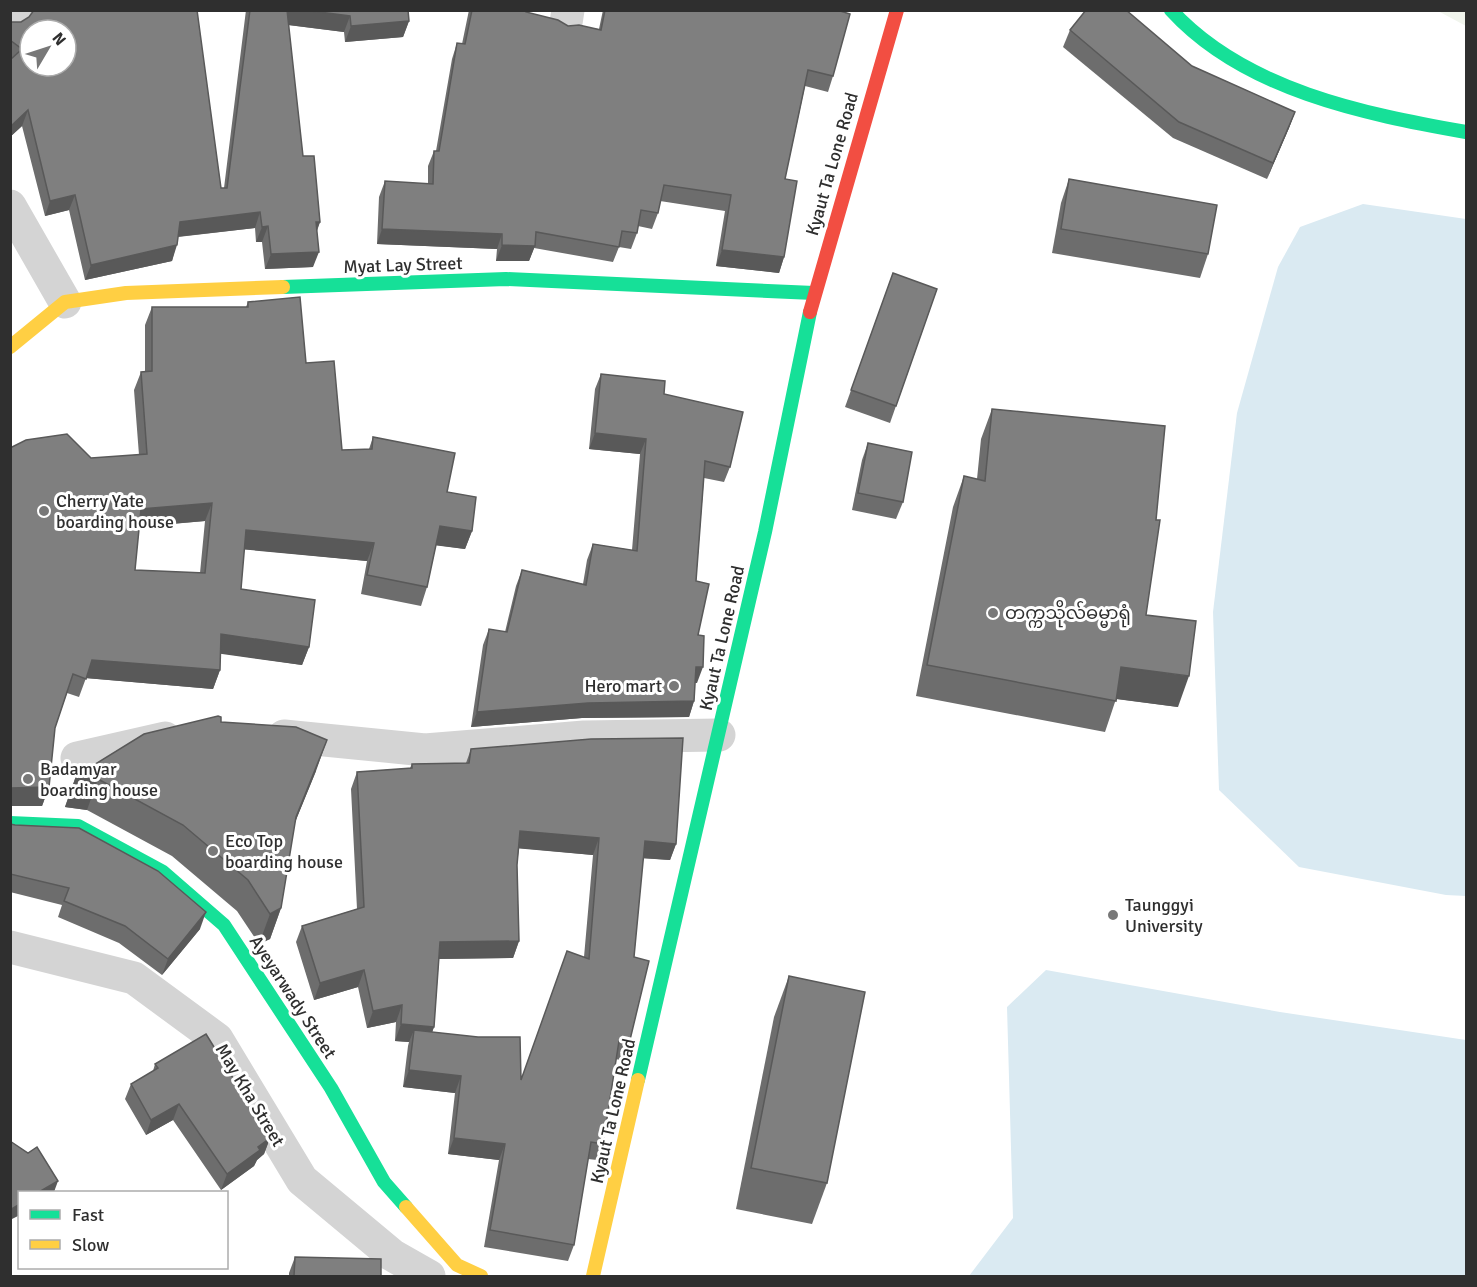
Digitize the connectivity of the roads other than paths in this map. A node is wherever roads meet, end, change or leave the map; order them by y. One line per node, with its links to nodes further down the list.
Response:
1 (19, 10): 4 (street)
2 (897, 10): 7 (street, Kyaut Ta Lone Road)
3 (1170, 10): 5 (street)
4 (10, 20)
5 (1467, 132)
6 (10, 206): 8 (street)
7 (814, 292): 8 (street, Myat Lay Street); 12 (street, Kyaut Ta Lone Road)
8 (65, 302): 9 (street)
9 (10, 347)
10 (195, 731): 13 (street)
11 (252, 733): 12 (street)
12 (719, 735): 18 (street, Kyaut Ta Lone Road)
13 (76, 758)
14 (10, 823): 17 (street, Ayeyarwady Street)
15 (10, 947): 16 (street, May Kha Street)
16 (429, 1276)
17 (481, 1276)
18 (593, 1276)

